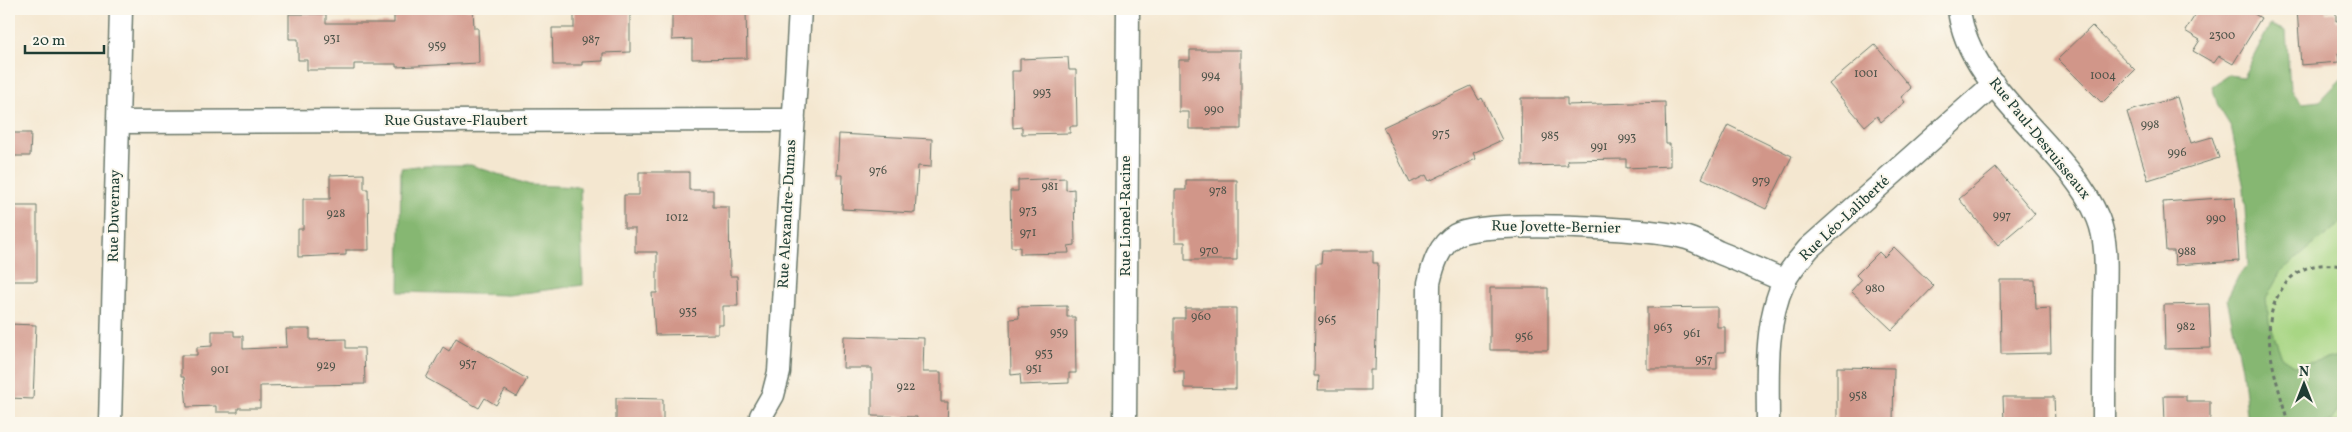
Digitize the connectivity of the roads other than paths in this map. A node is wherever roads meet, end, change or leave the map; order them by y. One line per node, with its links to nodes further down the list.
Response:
1 (122, 9): 7 (street, Rue Duvernay)
2 (800, 9): 6 (street, Rue Alexandre-Dumas)
3 (1128, 9): 11 (street, Rue Lionel-Racine)
4 (1959, 9): 5 (street, Rue Paul-Desruisseaux)
5 (1994, 84): 8 (street, Rue Léo-Laliberté); 14 (street, Rue Paul-Desruisseaux)
6 (794, 120): 7 (street, Rue Gustave-Flaubert); 9 (street, Rue Alexandre-Dumas)
7 (118, 122): 10 (street, Rue Duvernay)
8 (1784, 281): 12 (street, Rue Jovette-Bernier); 13 (street, Rue Léo-Laliberté)
9 (761, 416)
10 (110, 423)
11 (1125, 423)
12 (1428, 423)
13 (1768, 423)
14 (2104, 423)

